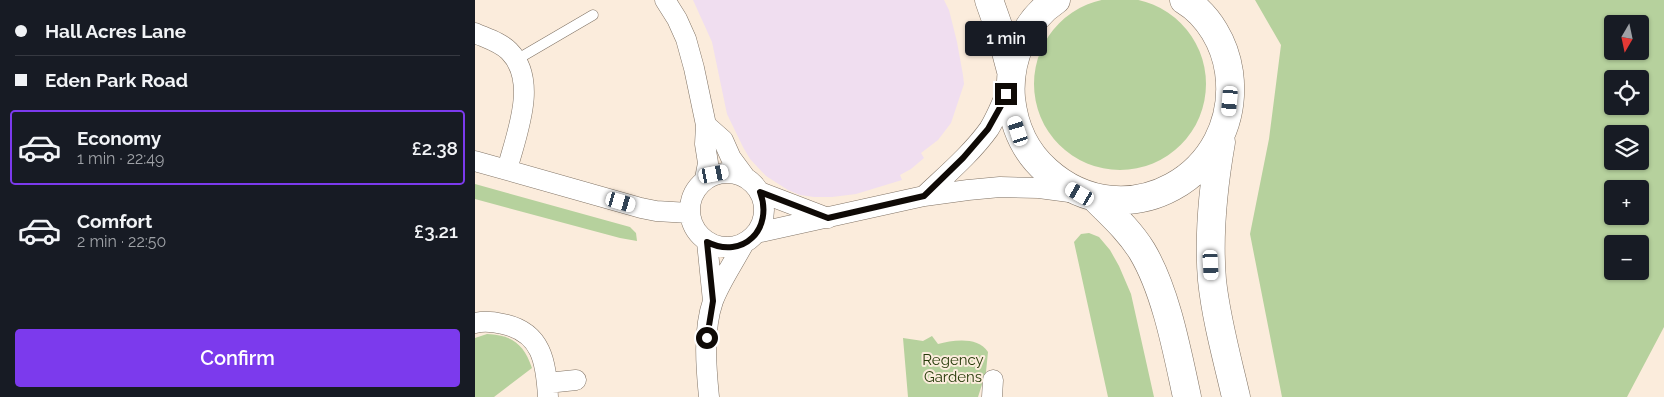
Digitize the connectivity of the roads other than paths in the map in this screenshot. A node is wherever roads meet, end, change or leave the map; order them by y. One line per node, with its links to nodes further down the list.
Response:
1 (665, 0): 9 (street)
2 (989, 0): 8 (highway)
3 (1056, 0): 8 (highway)
4 (1184, 0): 10 (highway)
5 (593, 15): 7 (lane)
6 (475, 33): 7 (street)
7 (516, 60): 12 (street)
8 (1010, 77): 16 (highway); 17 (street)
9 (706, 125): 13 (street); 14 (street)
10 (1223, 130): 16 (highway); 28 (highway)
11 (475, 161): 12 (street)
12 (507, 170): 18 (street)
13 (745, 177): 14 (street); 15 (street)
14 (705, 179): 18 (street)
15 (760, 192): 19 (street); 20 (street)
16 (1087, 195): 17 (street); 27 (highway)
17 (924, 196): 19 (street)
18 (689, 213): 21 (street)
19 (828, 218): 20 (street)
20 (750, 238): 21 (street); 22 (street)
21 (707, 242): 22 (street)
22 (713, 301): 26 (street)
23 (475, 323): 25 (street)
24 (576, 380): 25 (street)
25 (548, 390)
26 (709, 397)
27 (1187, 397)
28 (1236, 397)

